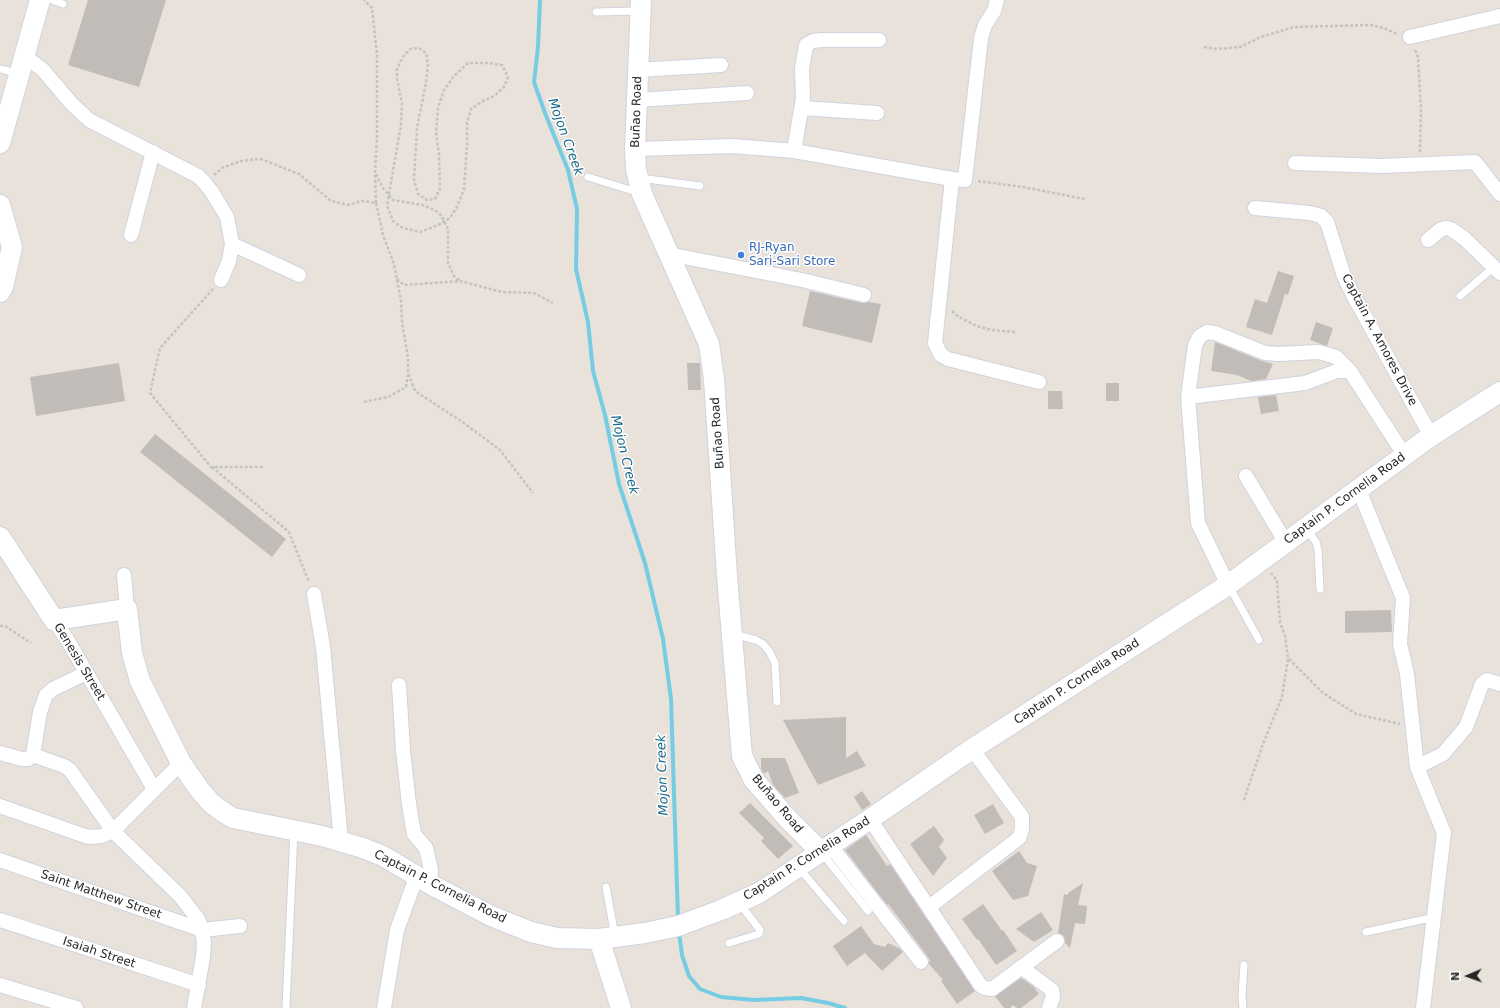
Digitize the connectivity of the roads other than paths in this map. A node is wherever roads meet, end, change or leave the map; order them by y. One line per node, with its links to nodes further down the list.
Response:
1 (40, 0): 10 (street)
2 (52, 0): 4 (lane)
3 (997, 0): 24 (street)
4 (63, 4)
5 (641, 5): 6 (lane); 13 (street, Buñao Road)
6 (596, 12)
7 (1500, 16): 8 (street)
8 (1410, 37)
9 (879, 40): 16 (street)
10 (22, 65): 12 (lane); 18 (street); 21 (street)
11 (721, 65): 13 (street)
12 (0, 69)
13 (638, 70): 15 (street, Buñao Road)
14 (747, 93): 15 (street)
15 (637, 100): 19 (street, Buñao Road)
16 (802, 108): 17 (street); 20 (street)
17 (877, 113)
18 (0, 143)
19 (635, 149): 20 (street); 25 (street, Buñao Road)
20 (794, 151): 24 (street)
21 (153, 152): 30 (street); 32 (street)
22 (1295, 163): 27 (street)
23 (588, 177): 25 (lane)
24 (958, 179): 42 (street)
25 (640, 186): 26 (lane); 34 (street, Buñao Road)
26 (700, 186)
27 (1500, 194)
28 (0, 205): 33 (street)
29 (1255, 208): 45 (street, Captain A. Amores Drive)
30 (131, 236)
31 (1428, 240): 35 (street)
32 (232, 244): 36 (street); 37 (street)
33 (6, 248): 38 (street)
34 (668, 254): 39 (street); 58 (street, Buñao Road)
35 (1497, 270): 40 (lane)
36 (299, 275)
37 (221, 280)
38 (0, 292)
39 (864, 295)
40 (1460, 296)
41 (1350, 370): 44 (street); 44 (street); 46 (street)
42 (1039, 382)
43 (1500, 392): 45 (street, Captain P. Cornelia Road)
44 (1188, 397): 53 (street)
45 (1431, 436): 46 (street, Captain P. Cornelia Road)
46 (1404, 456): 48 (street, Captain P. Cornelia Road)
47 (1246, 476): 51 (street)
48 (1358, 490): 49 (street, Captain P. Cornelia Road); 68 (street)
49 (1306, 528): 51 (street, Captain P. Cornelia Road); 54 (lane)
50 (0, 537): 57 (street, Genesis Street)
51 (1286, 543): 53 (street, Captain P. Cornelia Road)
52 (124, 575): 56 (street)
53 (1228, 585): 59 (lane); 64 (street, Captain P. Cornelia Road)
54 (1320, 589)
55 (314, 594): 74 (street)
56 (127, 609): 57 (street); 67 (street, Captain P. Cornelia Road)
57 (54, 620): 60 (street, Genesis Street)
58 (732, 634): 63 (lane); 75 (street, Buñao Road)
59 (1259, 640)
60 (86, 673): 66 (street); 69 (street, Genesis Street)
61 (1500, 684): 68 (street)
62 (399, 685): 78 (street)
63 (777, 702)
64 (972, 749): 71 (street, Captain P. Cornelia Road); 81 (street)
65 (0, 753): 66 (street)
66 (33, 755): 72 (street)
67 (181, 763): 69 (street); 73 (street, Captain P. Cornelia Road)
68 (1418, 767): 83 (street)
69 (154, 789): 72 (street)
70 (0, 806): 72 (street)
71 (870, 819): 75 (street, Captain P. Cornelia Road); 81 (street)
72 (113, 831): 87 (street)
73 (294, 831): 74 (street, Captain P. Cornelia Road); 99 (lane)
74 (341, 841): 78 (street, Captain P. Cornelia Road)
75 (826, 848): 77 (street, Captain P. Cornelia Road); 82 (lane); 92 (street)
76 (0, 860): 87 (street, Saint Matthew Street)
77 (798, 866): 80 (street, Captain P. Cornelia Road); 85 (lane)
78 (424, 880): 89 (street, Captain P. Cornelia Road); 100 (street)
79 (606, 887): 89 (lane)
80 (739, 902): 89 (street, Captain P. Cornelia Road); 91 (lane)
81 (929, 907): 94 (street)
82 (868, 911)
83 (1435, 917): 88 (lane); 104 (street)
84 (0, 920): 96 (street, Isaiah Street)
85 (844, 921)
86 (240, 926): 87 (street)
87 (202, 930): 96 (street)
88 (1366, 932)
89 (607, 938): 101 (street)
90 (1057, 941): 94 (street)
91 (729, 944)
92 (921, 962)
93 (1244, 965): 103 (lane)
94 (1022, 967): 102 (street)
95 (0, 984): 97 (street)
96 (199, 985): 98 (street)
97 (76, 1008)
98 (194, 1008)
99 (286, 1008)
100 (384, 1008)
101 (621, 1008)
102 (1049, 1008)
103 (1243, 1008)
104 (1423, 1008)

